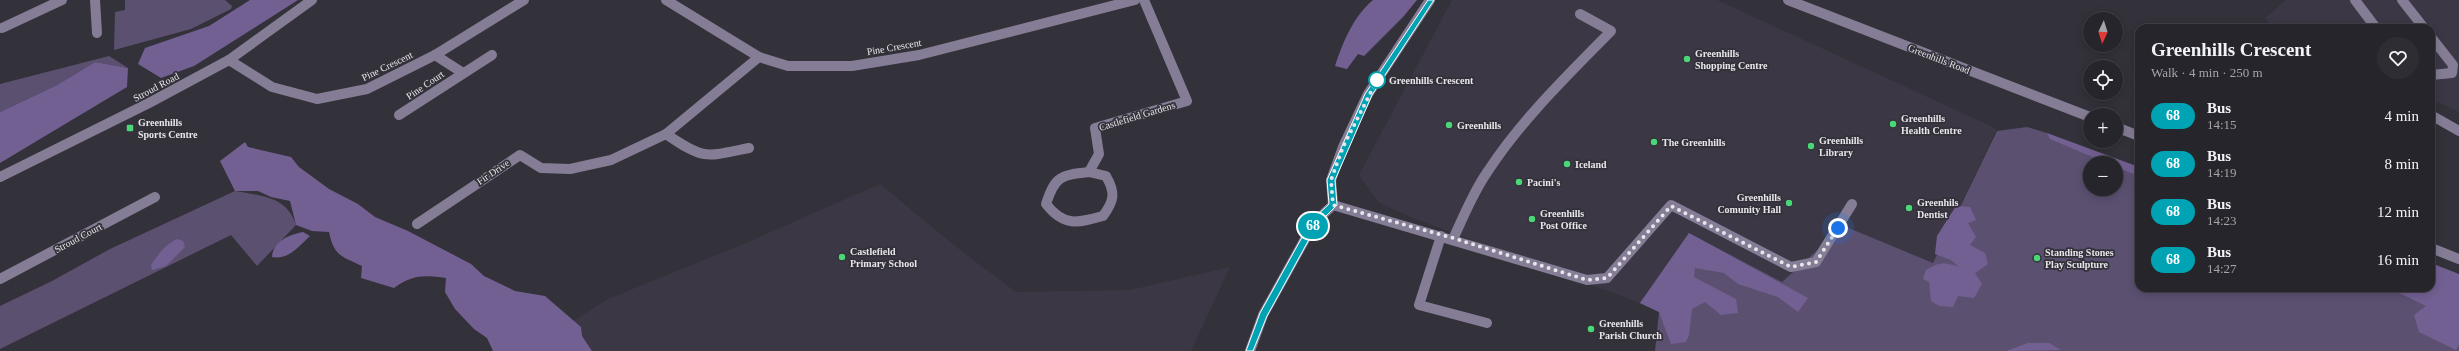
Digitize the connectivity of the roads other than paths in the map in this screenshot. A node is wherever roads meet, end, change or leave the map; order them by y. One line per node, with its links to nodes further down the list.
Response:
1 (62, 0): 15 (street)
2 (95, 0): 16 (street)
3 (312, 0): 21 (street, Stroud Road)
4 (524, 0): 18 (street, Pine Crescent)
5 (667, 0): 20 (street, Pine Crescent)
6 (1136, 0): 20 (street, Pine Crescent)
7 (1144, 0): 32 (street, Castlefield Gardens)
8 (1430, 0): 36 (street)
9 (1788, 0): 24 (street, Greenhills Road)
10 (2355, 0): 13 (street)
11 (2402, 0): 14 (street)
12 (1580, 14): 39 (street)
13 (2373, 24)
14 (2421, 24)
15 (2, 28)
16 (97, 33)
17 (2435, 42): 23 (street)
18 (435, 55): 21 (street, Pine Crescent); 22 (street, Pine Court)
19 (492, 55): 22 (street, Pine Court)
20 (759, 57): 29 (street, Fir Drive)
21 (229, 60): 33 (street, Stroud Road)
22 (463, 73): 25 (street, Pine Court)
23 (2435, 75)
24 (2083, 114)
25 (399, 115)
26 (2435, 117): 28 (street)
27 (2123, 130): 30 (street)
28 (2459, 131)
29 (666, 134): 31 (street); 37 (street, Fir Drive)
30 (2135, 134)
31 (749, 148)
32 (1089, 172): 32 (street)
33 (0, 177)
34 (155, 197): 42 (street, Stroud Court)
35 (1852, 204): 39 (street)
36 (1333, 205): 38 (street); 44 (street)
37 (417, 224)
38 (1441, 236): 39 (street); 43 (street)
39 (1453, 238)
40 (2435, 250): 41 (street)
41 (2459, 259)
42 (0, 279)
43 (1487, 322)
44 (1250, 351)

